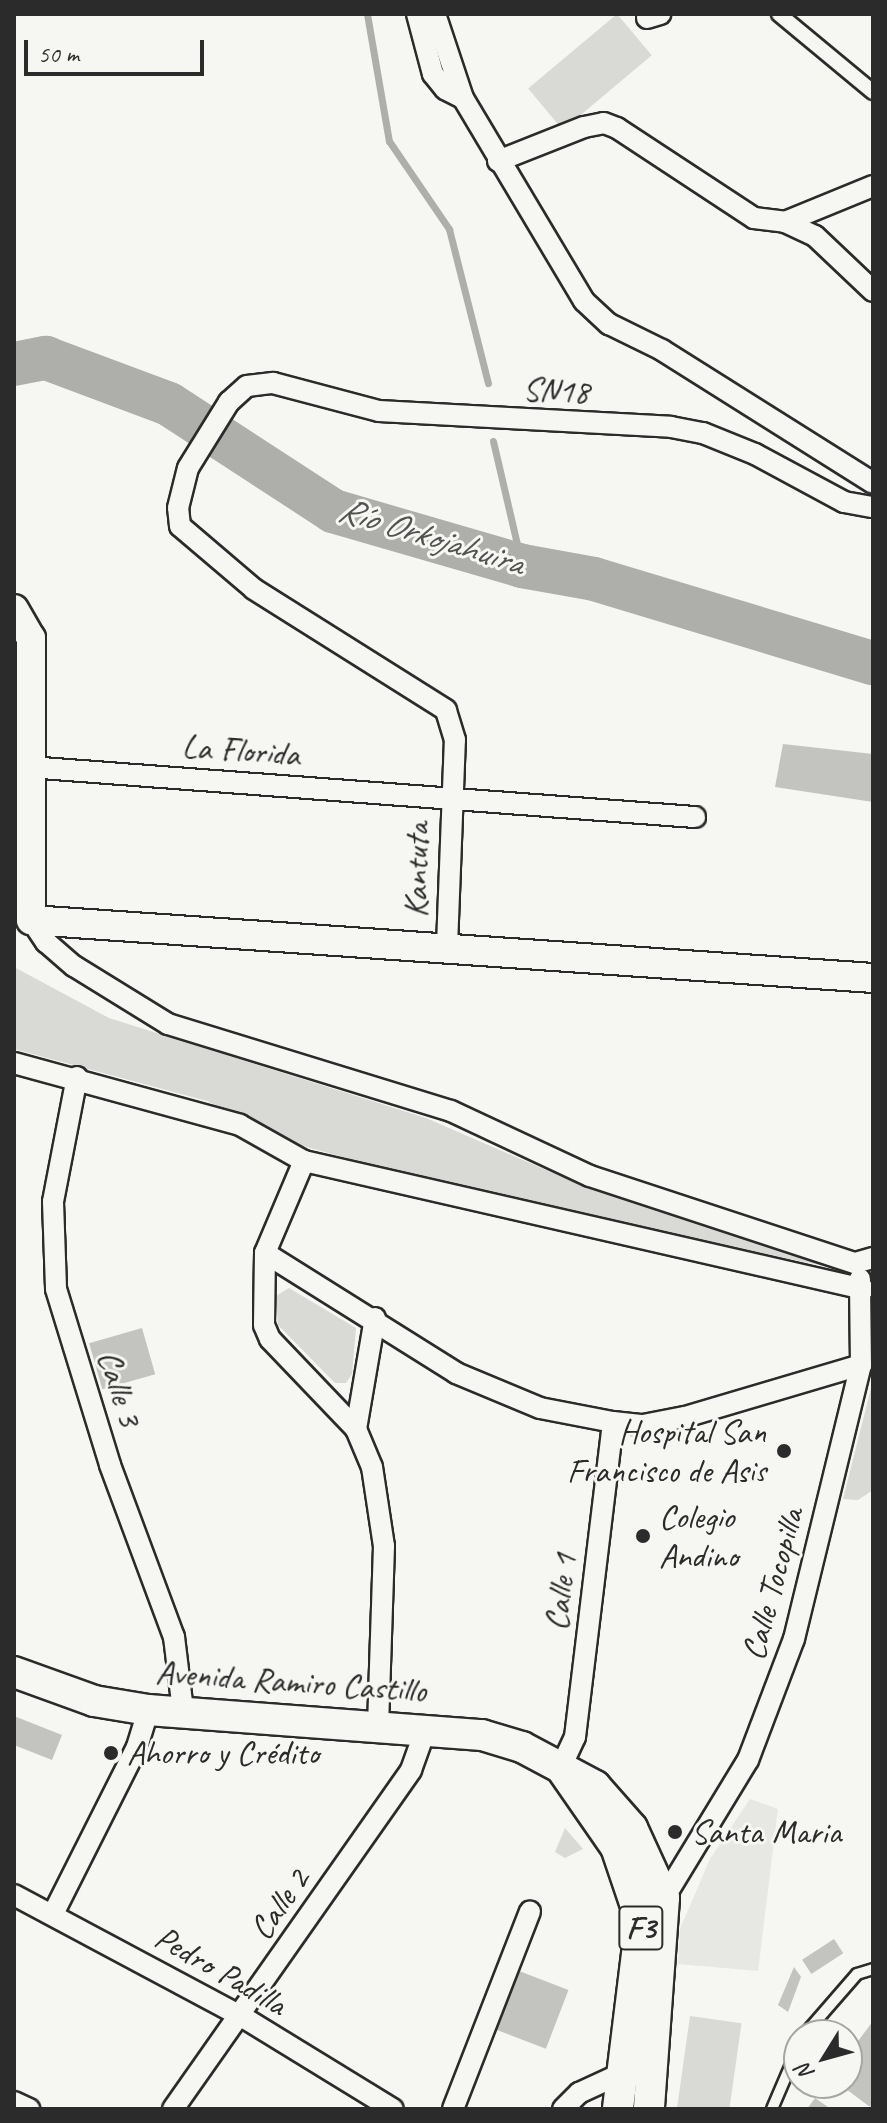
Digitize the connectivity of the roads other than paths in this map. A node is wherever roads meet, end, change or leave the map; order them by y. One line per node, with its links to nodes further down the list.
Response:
1 (417, 14): 5 (street)
2 (435, 14): 5 (street)
3 (779, 14): 4 (street)
4 (873, 92)
5 (463, 98): 6 (street)
6 (498, 161): 8 (street); 11 (street)
7 (873, 186): 8 (street)
8 (785, 222): 9 (street)
9 (873, 291)
10 (229, 402): 12 (street, SN18); 15 (street, Kantuta)
11 (873, 483)
12 (873, 507)
13 (14, 609): 14 (main road)
14 (28, 767): 15 (street, La Florida); 17 (main road)
15 (450, 796): 16 (street, La Florida); 18 (street, Kantuta)
16 (695, 817)
17 (22, 922): 18 (main road); 24 (street)
18 (447, 946): 19 (main road)
19 (873, 978)
20 (14, 1063): 21 (street)
21 (77, 1077): 22 (street); 32 (street, Calle 3)
22 (304, 1161): 23 (street); 25 (street)
23 (265, 1253): 26 (street); 29 (street)
24 (864, 1261): 25 (street, Calle Tocopilla)
25 (864, 1289): 27 (street, Calle Tocopilla)
26 (375, 1318): 28 (street); 29 (street)
27 (861, 1365): 28 (street); 37 (street, Calle Tocopilla)
28 (613, 1422): 35 (street, Calle 1)
29 (356, 1429): 33 (street)
30 (14, 1672): 31 (main road, Avenida Ramiro Castillo / F3)
31 (148, 1710): 32 (main road, Avenida Ramiro Castillo / F3); 38 (street)
32 (183, 1710): 33 (main road, Avenida Ramiro Castillo / F3)
33 (378, 1728): 34 (main road, Avenida Ramiro Castillo / F3)
34 (426, 1728): 35 (main road, Avenida Ramiro Castillo / F3); 41 (street, Calle 2)
35 (561, 1767): 37 (main road, Avenida Ramiro Castillo / F3); 43 (main road, F3)
36 (14, 1895): 38 (street, Pedro Padilla)
37 (664, 1898): 43 (main road, F3)
38 (54, 1912): 41 (street, Pedro Padilla)
39 (530, 1912): 49 (street)
40 (873, 1969): 42 (lane)
41 (241, 2016): 47 (street, Calle 2); 48 (street, Pedro Padilla)
42 (818, 2019)
43 (633, 2076): 50 (street); 51 (main road, F3); 52 (main road, F3)
44 (783, 2083): 53 (lane)
45 (14, 2102): 46 (street)
46 (29, 2109)
47 (173, 2109)
48 (393, 2109)
49 (453, 2109)
50 (563, 2109)
51 (618, 2109)
52 (649, 2109)
53 (772, 2109)

